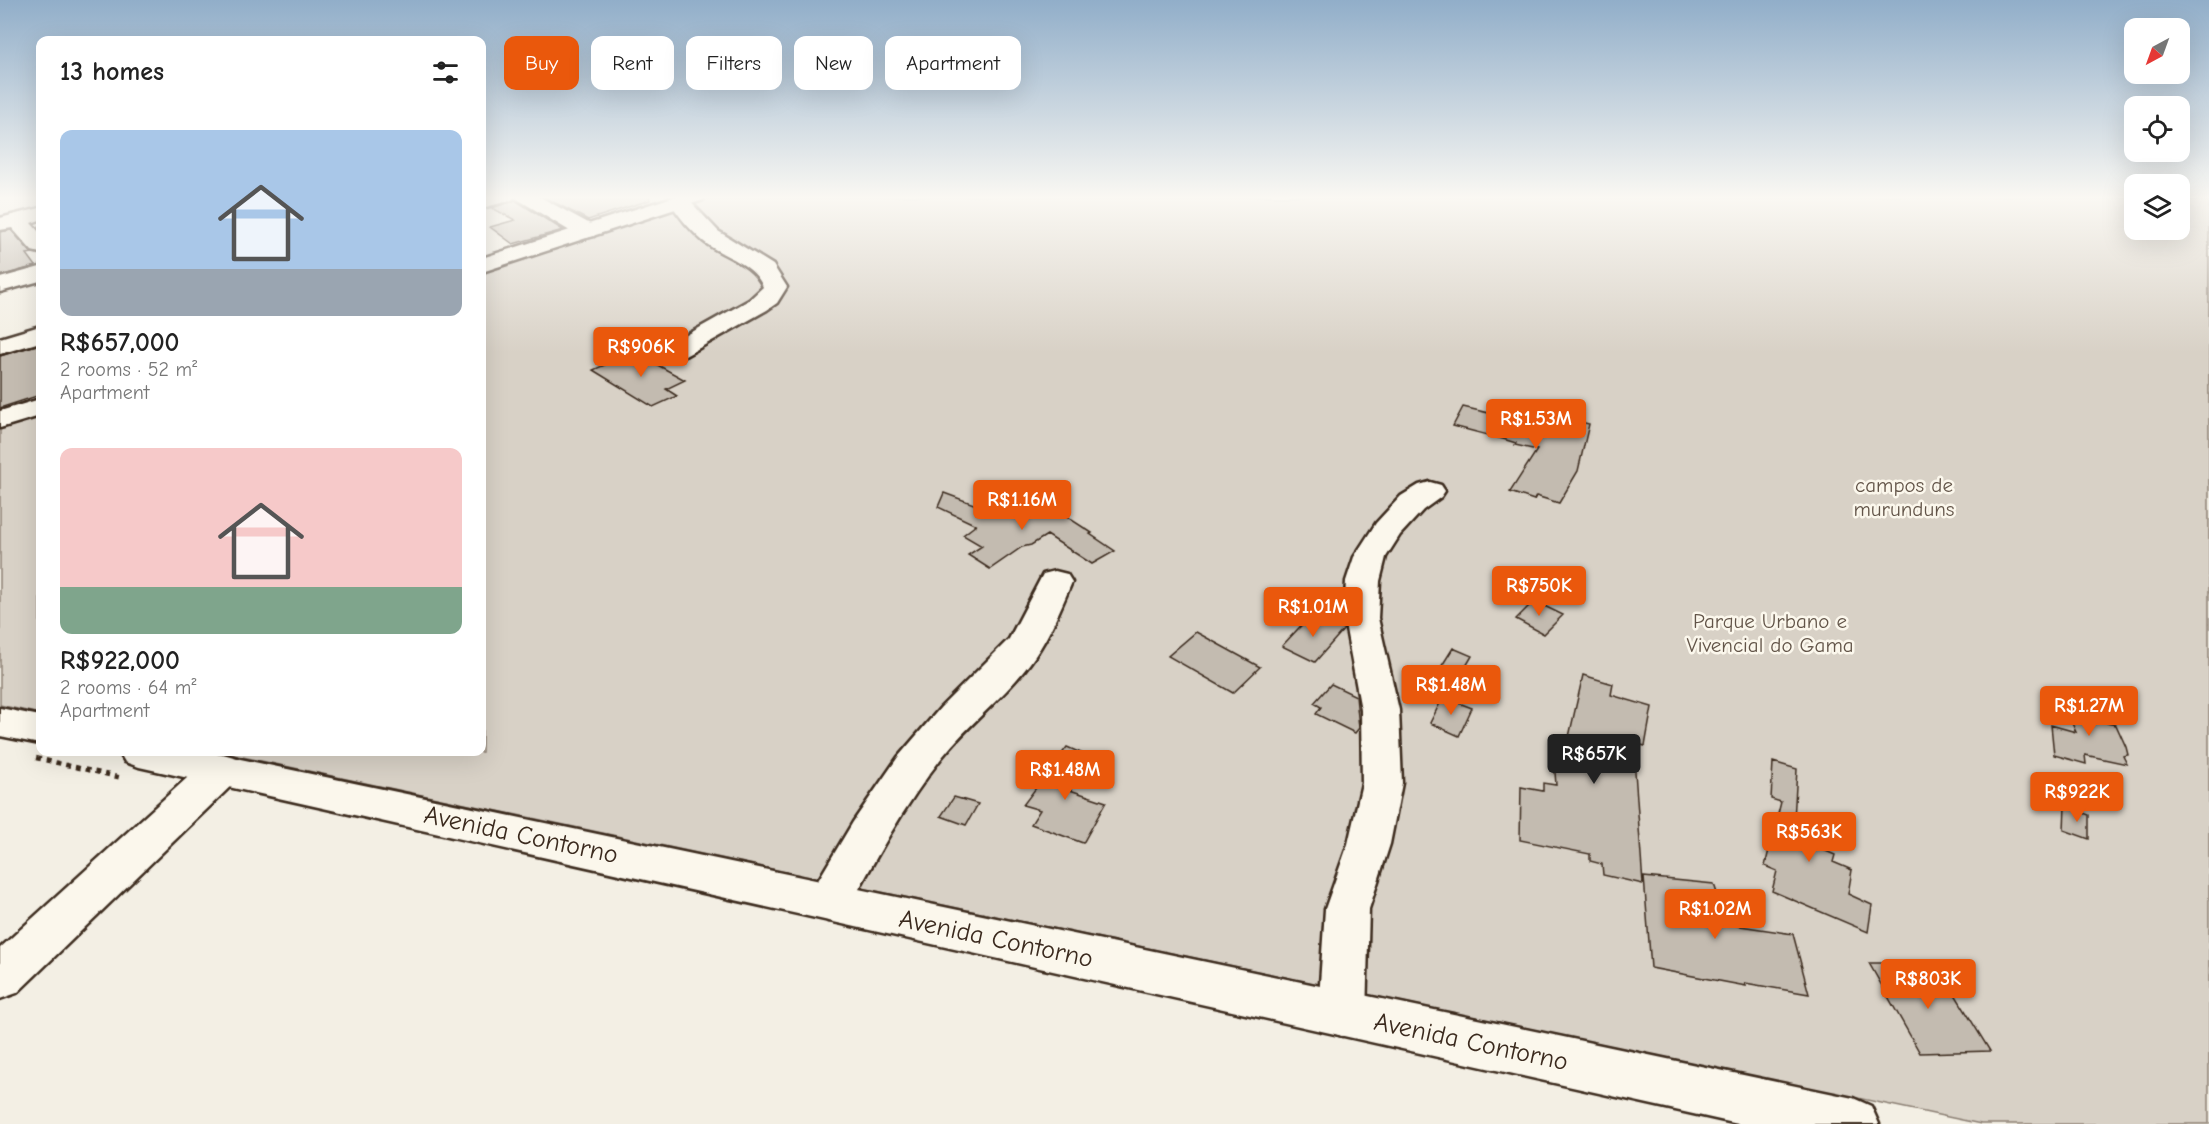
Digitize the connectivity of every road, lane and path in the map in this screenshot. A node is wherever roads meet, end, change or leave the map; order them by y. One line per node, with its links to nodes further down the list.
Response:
1 (533, 248): 3 (street)
2 (730, 248): 8 (street)
3 (486, 264)
4 (36, 275): 5 (street)
5 (0, 285)
6 (36, 335): 7 (street)
7 (0, 346)
8 (676, 351)
9 (36, 408): 10 (street)
10 (0, 420)
11 (1430, 491): 19 (street)
12 (1055, 582): 17 (street)
13 (0, 722): 14 (street)
14 (36, 729)
15 (159, 756): 16 (street, Avenida Contorno)
16 (223, 769): 17 (street, Avenida Contorno); 18 (street)
17 (829, 902): 19 (street, Avenida Contorno)
18 (0, 978)
19 (1342, 1014): 20 (street, Avenida Contorno)
20 (1853, 1124)

